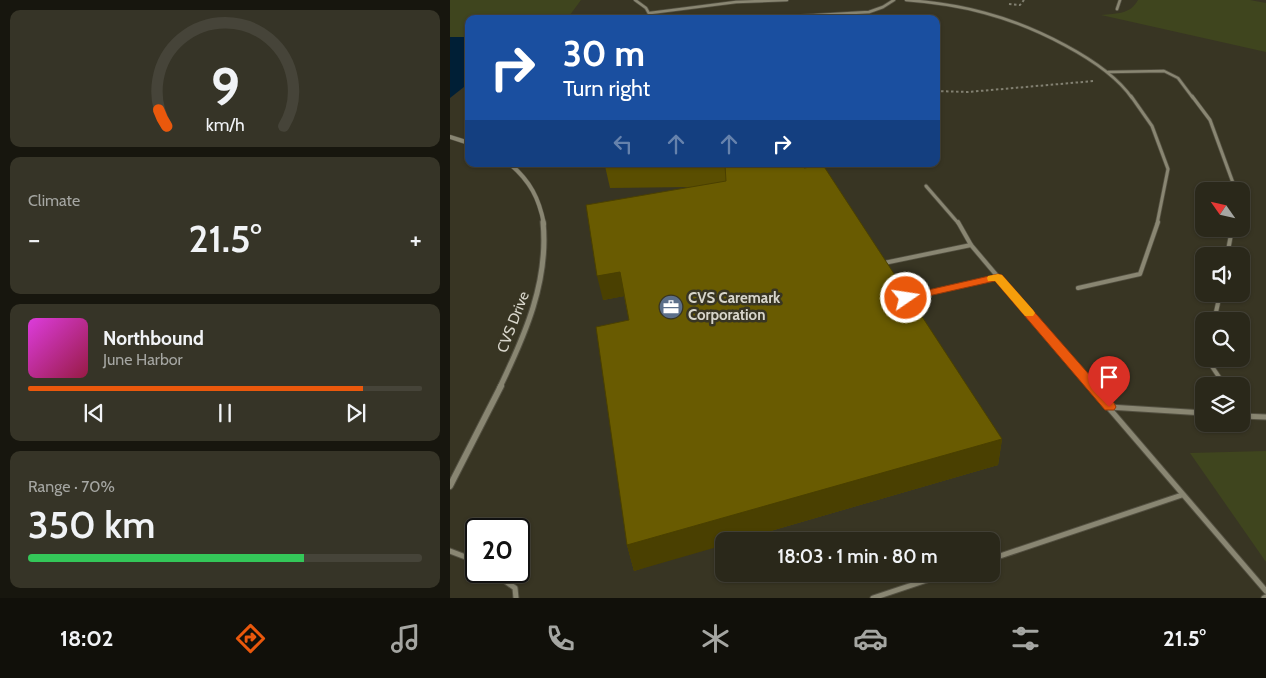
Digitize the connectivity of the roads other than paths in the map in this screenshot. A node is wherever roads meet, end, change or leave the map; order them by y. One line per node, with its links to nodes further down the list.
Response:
1 (635, 0): 7 (lane)
2 (787, 0): 7 (lane)
3 (894, 0): 8 (lane)
4 (906, 0): 9 (lane)
5 (1120, 0): 6 (lane)
6 (1117, 9)
7 (650, 13)
8 (817, 15)
9 (1108, 72): 13 (lane); 18 (lane)
10 (450, 137): 11 (street)
11 (465, 142)
12 (513, 167): 24 (street, CVS Drive)
13 (1233, 182)
14 (926, 186): 15 (lane)
15 (971, 245): 16 (lane); 17 (lane)
16 (881, 264)
17 (998, 277): 19 (lane); 20 (lane)
18 (1078, 288)
19 (906, 298)
20 (1109, 407): 21 (lane); 25 (lane)
21 (1195, 413)
22 (1250, 416): 23 (lane)
23 (1266, 417)
24 (450, 486)
25 (1182, 495): 27 (lane); 31 (lane)
26 (450, 552): 28 (lane)
27 (1000, 555)
28 (465, 557)
29 (922, 582): 33 (lane)
30 (508, 583): 32 (lane)
31 (1266, 591)
32 (516, 598)
33 (873, 598)

